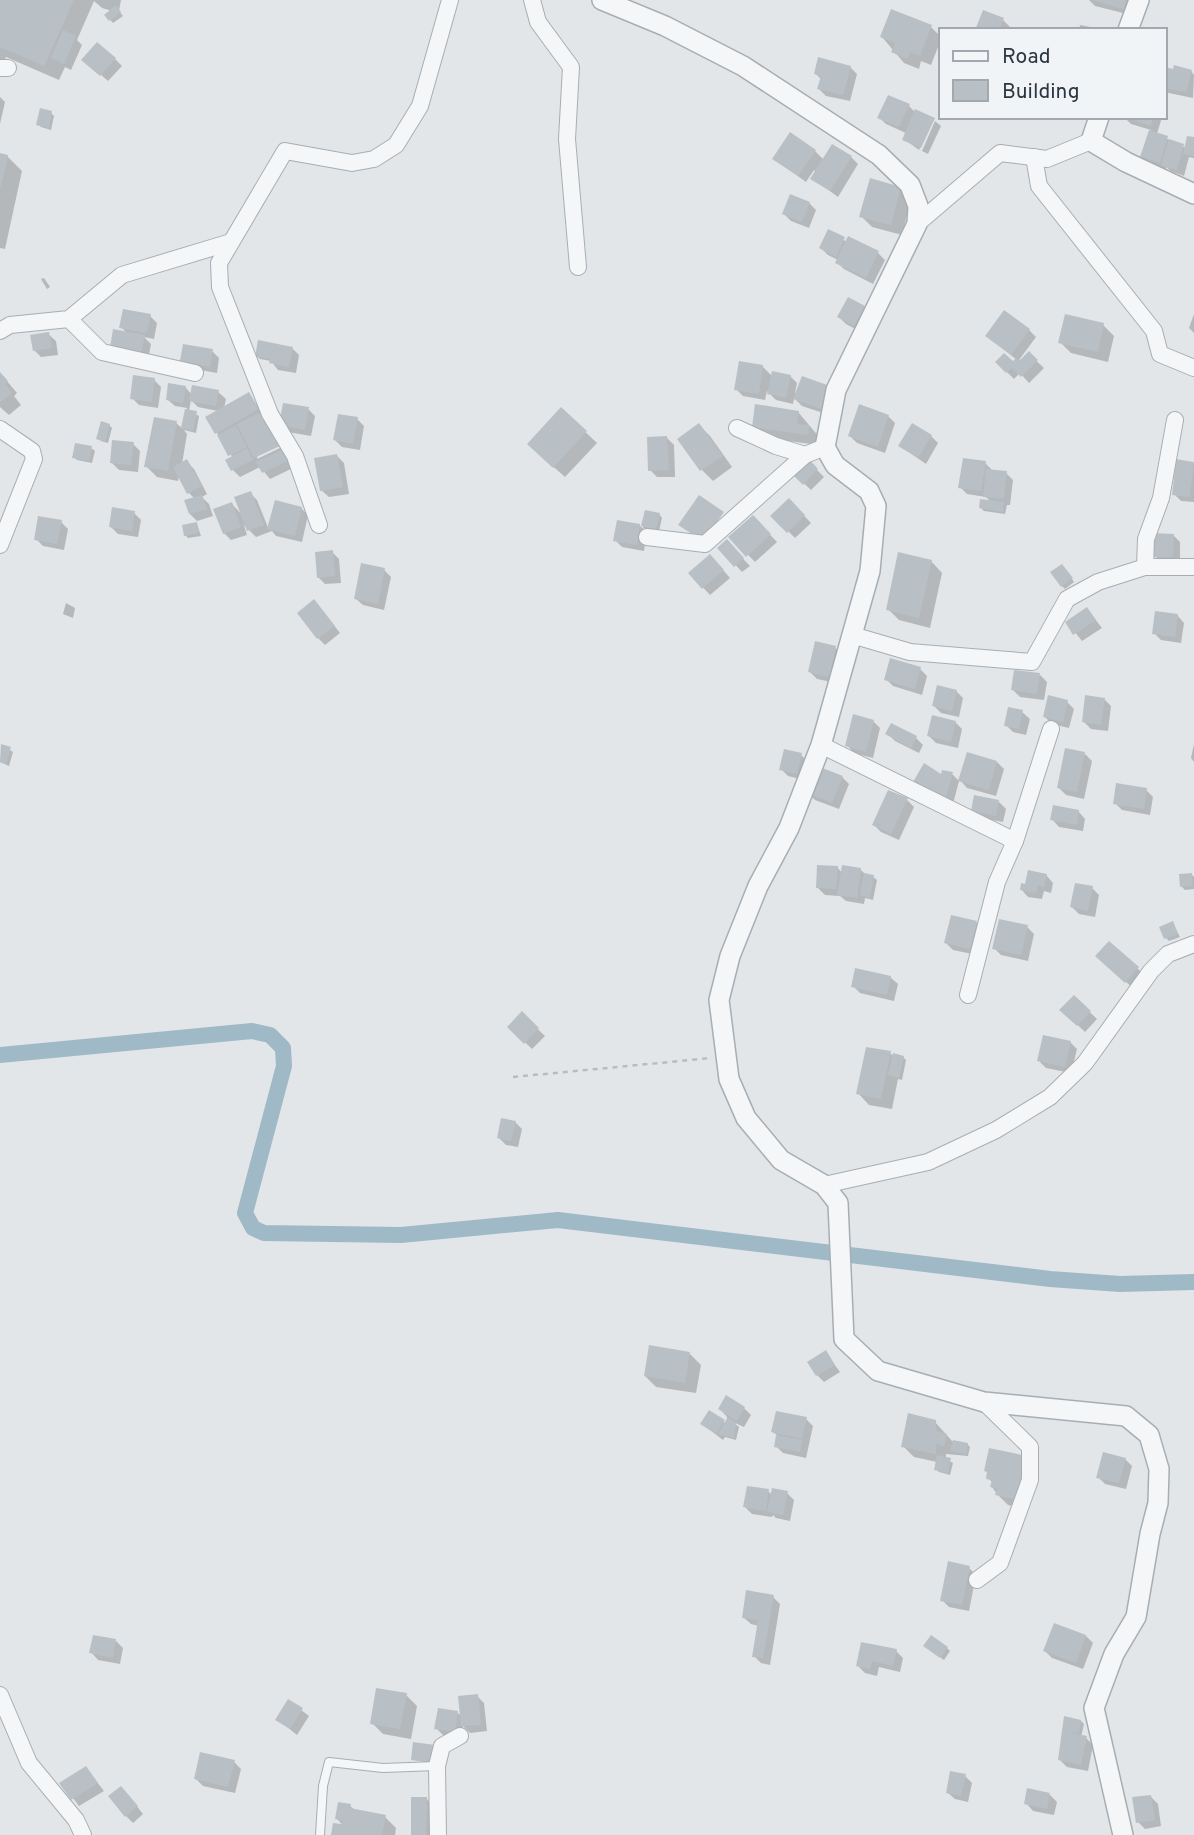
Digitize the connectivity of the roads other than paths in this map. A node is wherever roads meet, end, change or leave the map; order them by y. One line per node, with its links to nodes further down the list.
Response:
1 (450, 0): 11 (street)
2 (532, 0): 12 (street)
3 (601, 0): 10 (street)
4 (1139, 0): 5 (street)
5 (1129, 28)
6 (1098, 119): 7 (street)
7 (1091, 141): 8 (street); 9 (street)
8 (1034, 157): 10 (street); 15 (street)
9 (1194, 194)
10 (917, 224): 20 (street)
11 (232, 242): 13 (street); 22 (street)
12 (578, 267)
13 (69, 319): 14 (street); 16 (street)
14 (0, 331)
15 (1194, 368)
16 (195, 373)
17 (1175, 420): 25 (street)
18 (737, 428): 21 (street)
19 (0, 429): 24 (street)
20 (825, 447): 21 (street); 27 (street)
21 (805, 455): 23 (street)
22 (319, 525)
23 (647, 537)
24 (0, 545)
25 (1145, 567): 26 (street); 27 (street)
26 (1194, 567)
27 (852, 635): 29 (street)
28 (1051, 729): 30 (street)
29 (821, 745): 30 (street); 33 (street)
30 (1015, 841): 32 (street)
31 (1194, 944): 33 (street)
32 (968, 995)
33 (824, 1185): 34 (street)
34 (984, 1402): 35 (street); 42 (street)
35 (978, 1580)
36 (0, 1695): 39 (street)
37 (460, 1736): 38 (street)
38 (437, 1766): 40 (lane); 41 (street)
39 (83, 1835)
40 (320, 1835)
41 (438, 1835)
42 (1122, 1835)

